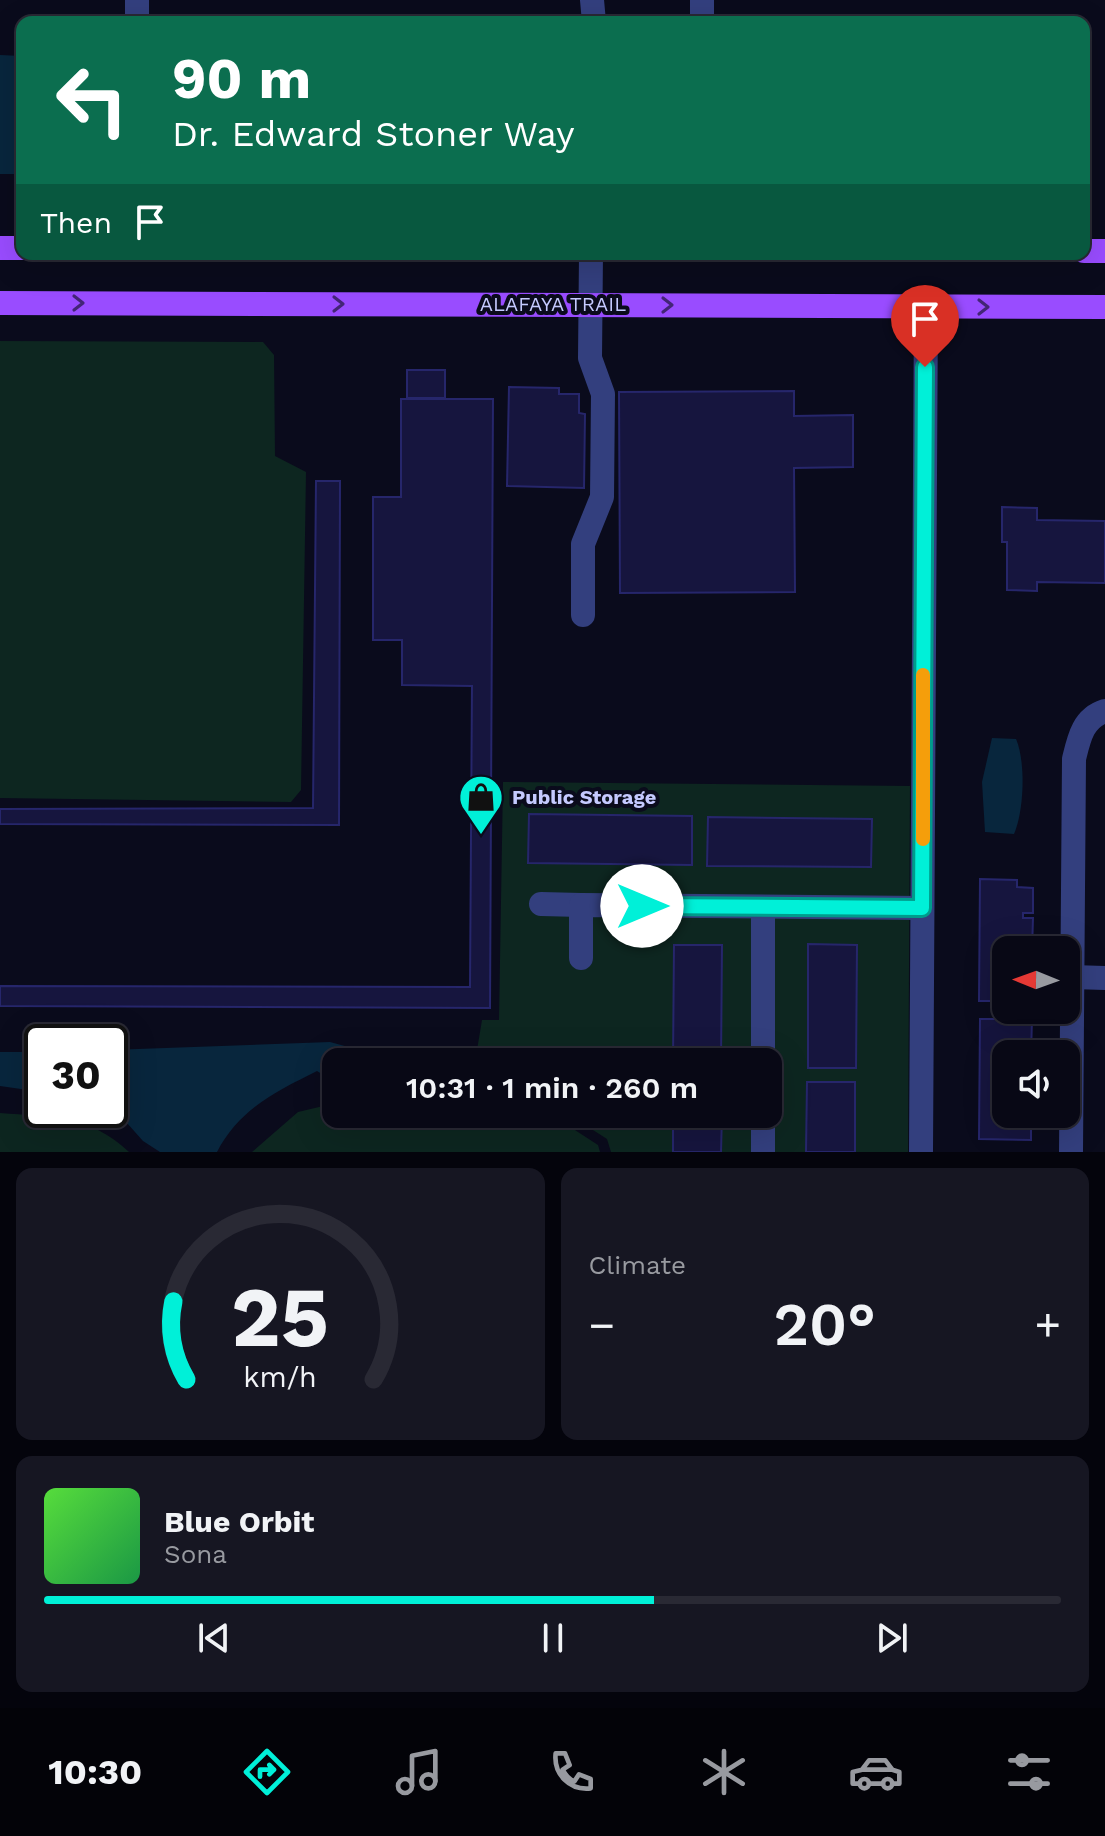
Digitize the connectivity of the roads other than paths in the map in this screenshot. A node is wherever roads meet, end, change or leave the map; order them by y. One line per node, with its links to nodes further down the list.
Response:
1 (591, 260): 3 (street)
2 (0, 303): 3 (main road, ALAFAYA TRAIL, one-way to 3)
3 (589, 304): 4 (main road, ALAFAYA TRAIL, one-way to 4); 6 (street)
4 (926, 306): 5 (main road, ALAFAYA TRAIL, one-way to 5); 11 (street)
5 (1105, 307)
6 (583, 615)
7 (1105, 711): 12 (street)
8 (541, 904): 9 (street)
9 (581, 905): 10 (street); 13 (street)
10 (763, 907): 11 (street); 17 (street)
11 (922, 908): 20 (street)
12 (1072, 936)
13 (581, 958)
14 (1080, 977): 15 (street)
15 (1105, 978)
16 (1072, 1024): 21 (street)
17 (763, 1048)
18 (763, 1128): 19 (street)
19 (763, 1152)
20 (921, 1152)
21 (1071, 1152)

